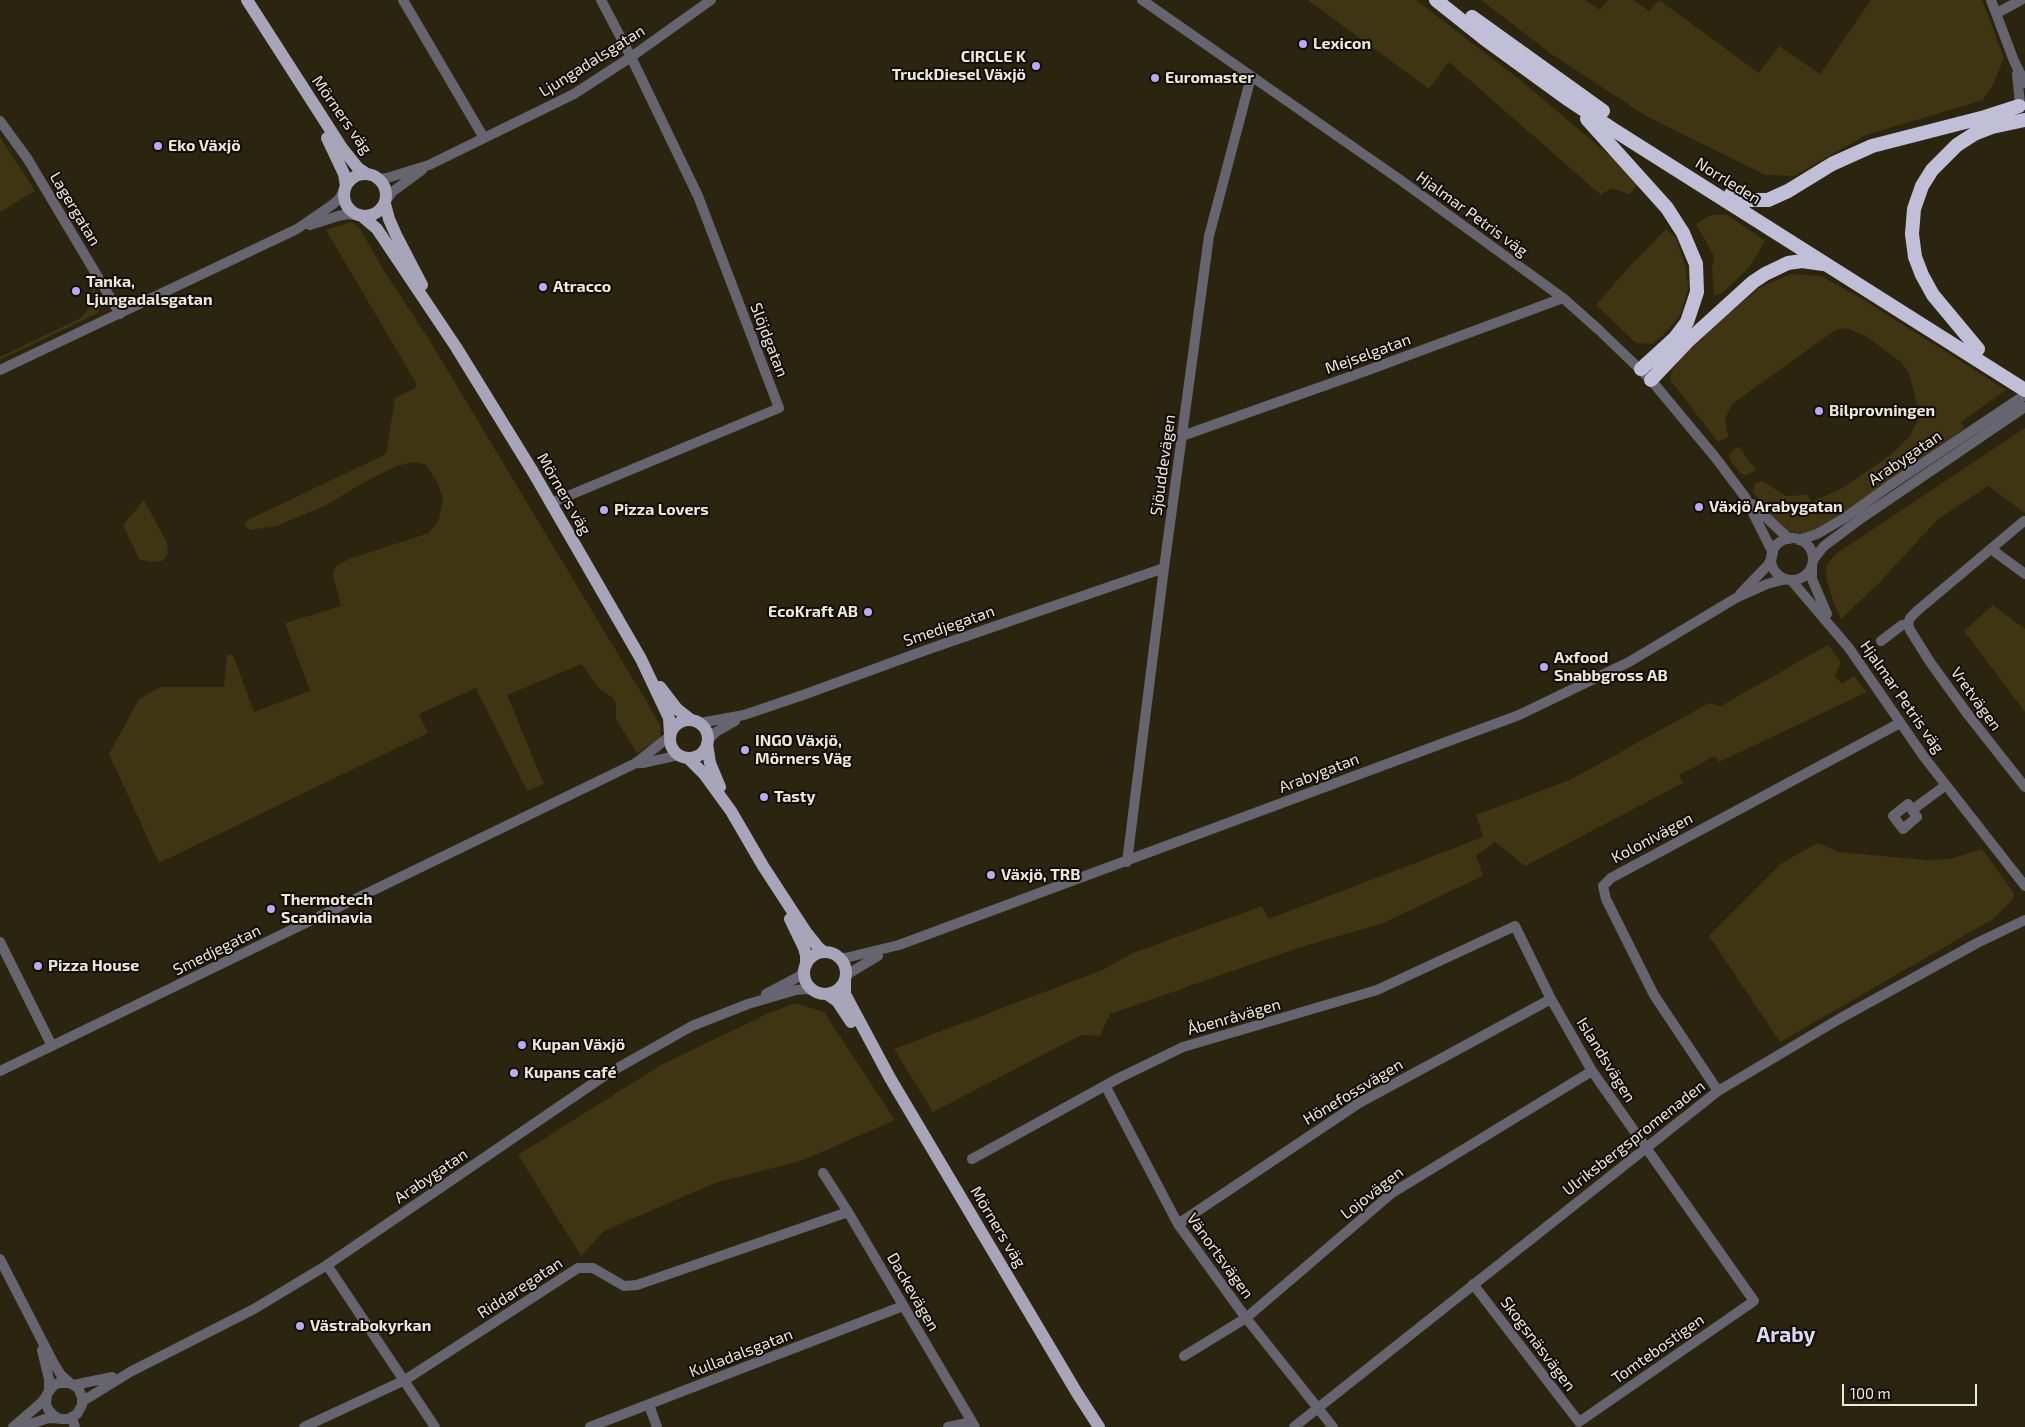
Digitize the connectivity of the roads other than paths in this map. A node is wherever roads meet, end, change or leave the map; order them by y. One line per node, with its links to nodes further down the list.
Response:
1 (248, 0): 13 (main road, Mörners väg)
2 (403, 0): 20 (street)
3 (601, 0): 11 (street)
4 (711, 0): 11 (street, Ljungadalsgatan)
5 (1142, 0): 14 (street, Hjalmar Petris väg)
6 (1436, 0): 16 (highway, Norrleden)
7 (1450, 0): 24 (highway, Norrleden)
8 (1991, 0): 10 (street)
9 (2021, 0): 10 (street)
10 (1997, 13): 12 (street)
11 (631, 57): 20 (street, Ljungadalsgatan); 41 (street, Slöjdgatan)
12 (2014, 61): 15 (street); 17 (street)
13 (292, 72): 22 (main road, Mörners väg); 23 (main road, Mörners väg)
14 (1251, 77): 29 (street, Hjalmar Petris väg); 39 (street, Sjöuddevägen)
15 (2025, 83)
16 (1569, 100): 28 (highway, Norrleden); 33 (highway)
17 (2021, 104): 19 (street); 24 (highway)
18 (0, 120): 30 (street, Lagergatan)
19 (2025, 120): 32 (highway)
20 (484, 138): 21 (street, Ljungadalsgatan)
21 (429, 165): 22 (street, Ljungadalsgatan); 25 (street, Ljungadalsgatan)
22 (373, 176): 23 (main road); 25 (main road)
23 (345, 188): 26 (main road); 27 (street)
24 (1730, 194): 32 (highway, Norrleden)
25 (385, 202): 26 (main road); 31 (main road, Mörners väg)
26 (361, 216): 27 (street); 31 (main road, Mörners väg)
27 (297, 229): 30 (street)
28 (1828, 265): 35 (highway); 36 (highway, Norrleden)
29 (1562, 298): 33 (street, Hjalmar Petris väg); 39 (street, Mejselgatan)
30 (120, 314): 34 (street)
31 (456, 347): 41 (main road, Mörners väg)
32 (1978, 349): 36 (highway, Norrleden)
33 (1641, 369): 35 (street, Hjalmar Petris väg)
34 (0, 370)
35 (1651, 380): 40 (street, Hjalmar Petris väg)
36 (2020, 382)
37 (2025, 394): 43 (street, Arabygatan)
38 (2025, 407): 46 (street, Arabygatan)
39 (1182, 436): 47 (street, Sjöuddevägen)
40 (1745, 497): 43 (street, Hjalmar Petris väg); 45 (street, Hjalmar Petris väg)
41 (551, 503): 54 (main road, Mörners väg)
42 (2024, 521): 44 (street)
43 (1794, 539): 45 (street); 46 (street)
44 (1991, 549): 48 (street); 51 (street)
45 (1772, 555): 49 (street); 50 (street, Arabygatan)
46 (1812, 563): 49 (street); 52 (street, Hjalmar Petris väg)
47 (1164, 568): 55 (street, Smedjegatan); 66 (street, Sjöuddevägen)
48 (2025, 574)
49 (1788, 579): 50 (street, Arabygatan); 52 (street, Hjalmar Petris väg)
50 (1736, 598): 66 (street, Arabygatan)
51 (1908, 624): 53 (street); 63 (street, Vretvägen)
52 (1833, 627): 57 (street, Hjalmar Petris väg)
53 (1881, 641)
54 (640, 659): 56 (main road, Mörners väg); 58 (main road, Mörners väg)
55 (744, 715): 56 (street, Smedjegatan); 59 (street, Smedjegatan)
56 (695, 722): 58 (main road); 59 (main road)
57 (1900, 723): 62 (street, Hjalmar Petris väg); 86 (street, Kolonivägen)
58 (670, 735): 60 (main road); 61 (street, Smedjegatan)
59 (708, 742): 60 (main road); 65 (main road)
60 (683, 756): 61 (street, Smedjegatan); 65 (main road)
61 (636, 763): 81 (street, Smedjegatan)
62 (1946, 785): 64 (street); 68 (street, Hjalmar Petris väg)
63 (2025, 787)
64 (1912, 810)
65 (731, 811): 67 (main road)
66 (1126, 862): 72 (street, Arabygatan)
67 (763, 866): 73 (main road); 75 (main road)
68 (2025, 886)
69 (2025, 920): 86 (street, Ulriksbergspromenaden)
70 (1515, 926): 79 (street, Islandsvägen); 85 (street, Åbenråvägen)
71 (0, 942): 81 (street)
72 (899, 945): 74 (street, Arabygatan); 76 (street, Arabygatan)
73 (824, 952): 74 (main road); 75 (main road)
74 (841, 959): 76 (main road)
75 (805, 967): 77 (main road); 80 (street, Arabygatan)
76 (845, 977): 78 (main road); 84 (main road, Mörners väg)
77 (813, 990): 78 (main road); 80 (street, Arabygatan)
78 (827, 994): 84 (main road, Mörners väg)
79 (1551, 999): 83 (street, Islandsvägen); 91 (street, Hönefossvägen)
80 (748, 1004): 93 (street, Arabygatan)
81 (52, 1046): 82 (street, Smedjegatan)
82 (0, 1071)
83 (1592, 1071): 87 (street, Islandsvägen); 97 (street, Lojovägen)
84 (890, 1078): 104 (main road, Mörners väg)
85 (1106, 1087): 88 (street, Åbenråvägen); 91 (street, Vänortsvägen)
86 (1718, 1091): 87 (street, Ulriksbergspromenaden)
87 (1645, 1147): 94 (street, Ulriksbergspromenaden); 95 (street, Islandsvägen)
88 (972, 1159)
89 (823, 1173): 90 (street, Dackevägen)
90 (848, 1212): 96 (street, Dackevägen); 101 (street, Riddaregatan)
91 (1178, 1224): 97 (street, Vänortsvägen)
92 (0, 1259): 98 (street)
93 (327, 1265): 100 (street, Arabygatan); 101 (street)
94 (1473, 1284): 107 (street, Ulriksbergspromenaden); 110 (street, Skogsnäsvägen)
95 (1754, 1301): 110 (street, Tomtebostigen)
96 (903, 1306): 106 (street, Kulladalsgatan); 111 (street, Dackevägen)
97 (1246, 1318): 99 (street, Lojovägen); 107 (street, Vänortsvägen)
98 (32, 1323): 102 (street); 103 (street)
99 (1184, 1356)
100 (130, 1372): 102 (street, Arabygatan); 105 (street, Arabygatan)
101 (405, 1380): 114 (street, Riddaregatan); 115 (street)
102 (72, 1384): 103 (street); 105 (street)
103 (48, 1392): 108 (street); 112 (street)
104 (1077, 1393): 119 (main road, Mörners väg); 120 (main road, Mörners väg)
105 (83, 1401): 109 (street)
106 (649, 1405): 116 (street, Kulladalsgatan); 117 (street)
107 (1318, 1409): 121 (street, Ulriksbergspromenaden); 122 (street, Vänortsvägen)
108 (60, 1419): 109 (street); 113 (street)
109 (74, 1422)
110 (1579, 1422)
111 (973, 1424): 118 (street)
112 (12, 1427)
113 (22, 1427)
114 (304, 1427)
115 (435, 1427)
116 (590, 1427)
117 (656, 1427)
118 (948, 1427)
119 (1095, 1427)
120 (1100, 1427)
121 (1294, 1427)
122 (1333, 1427)

